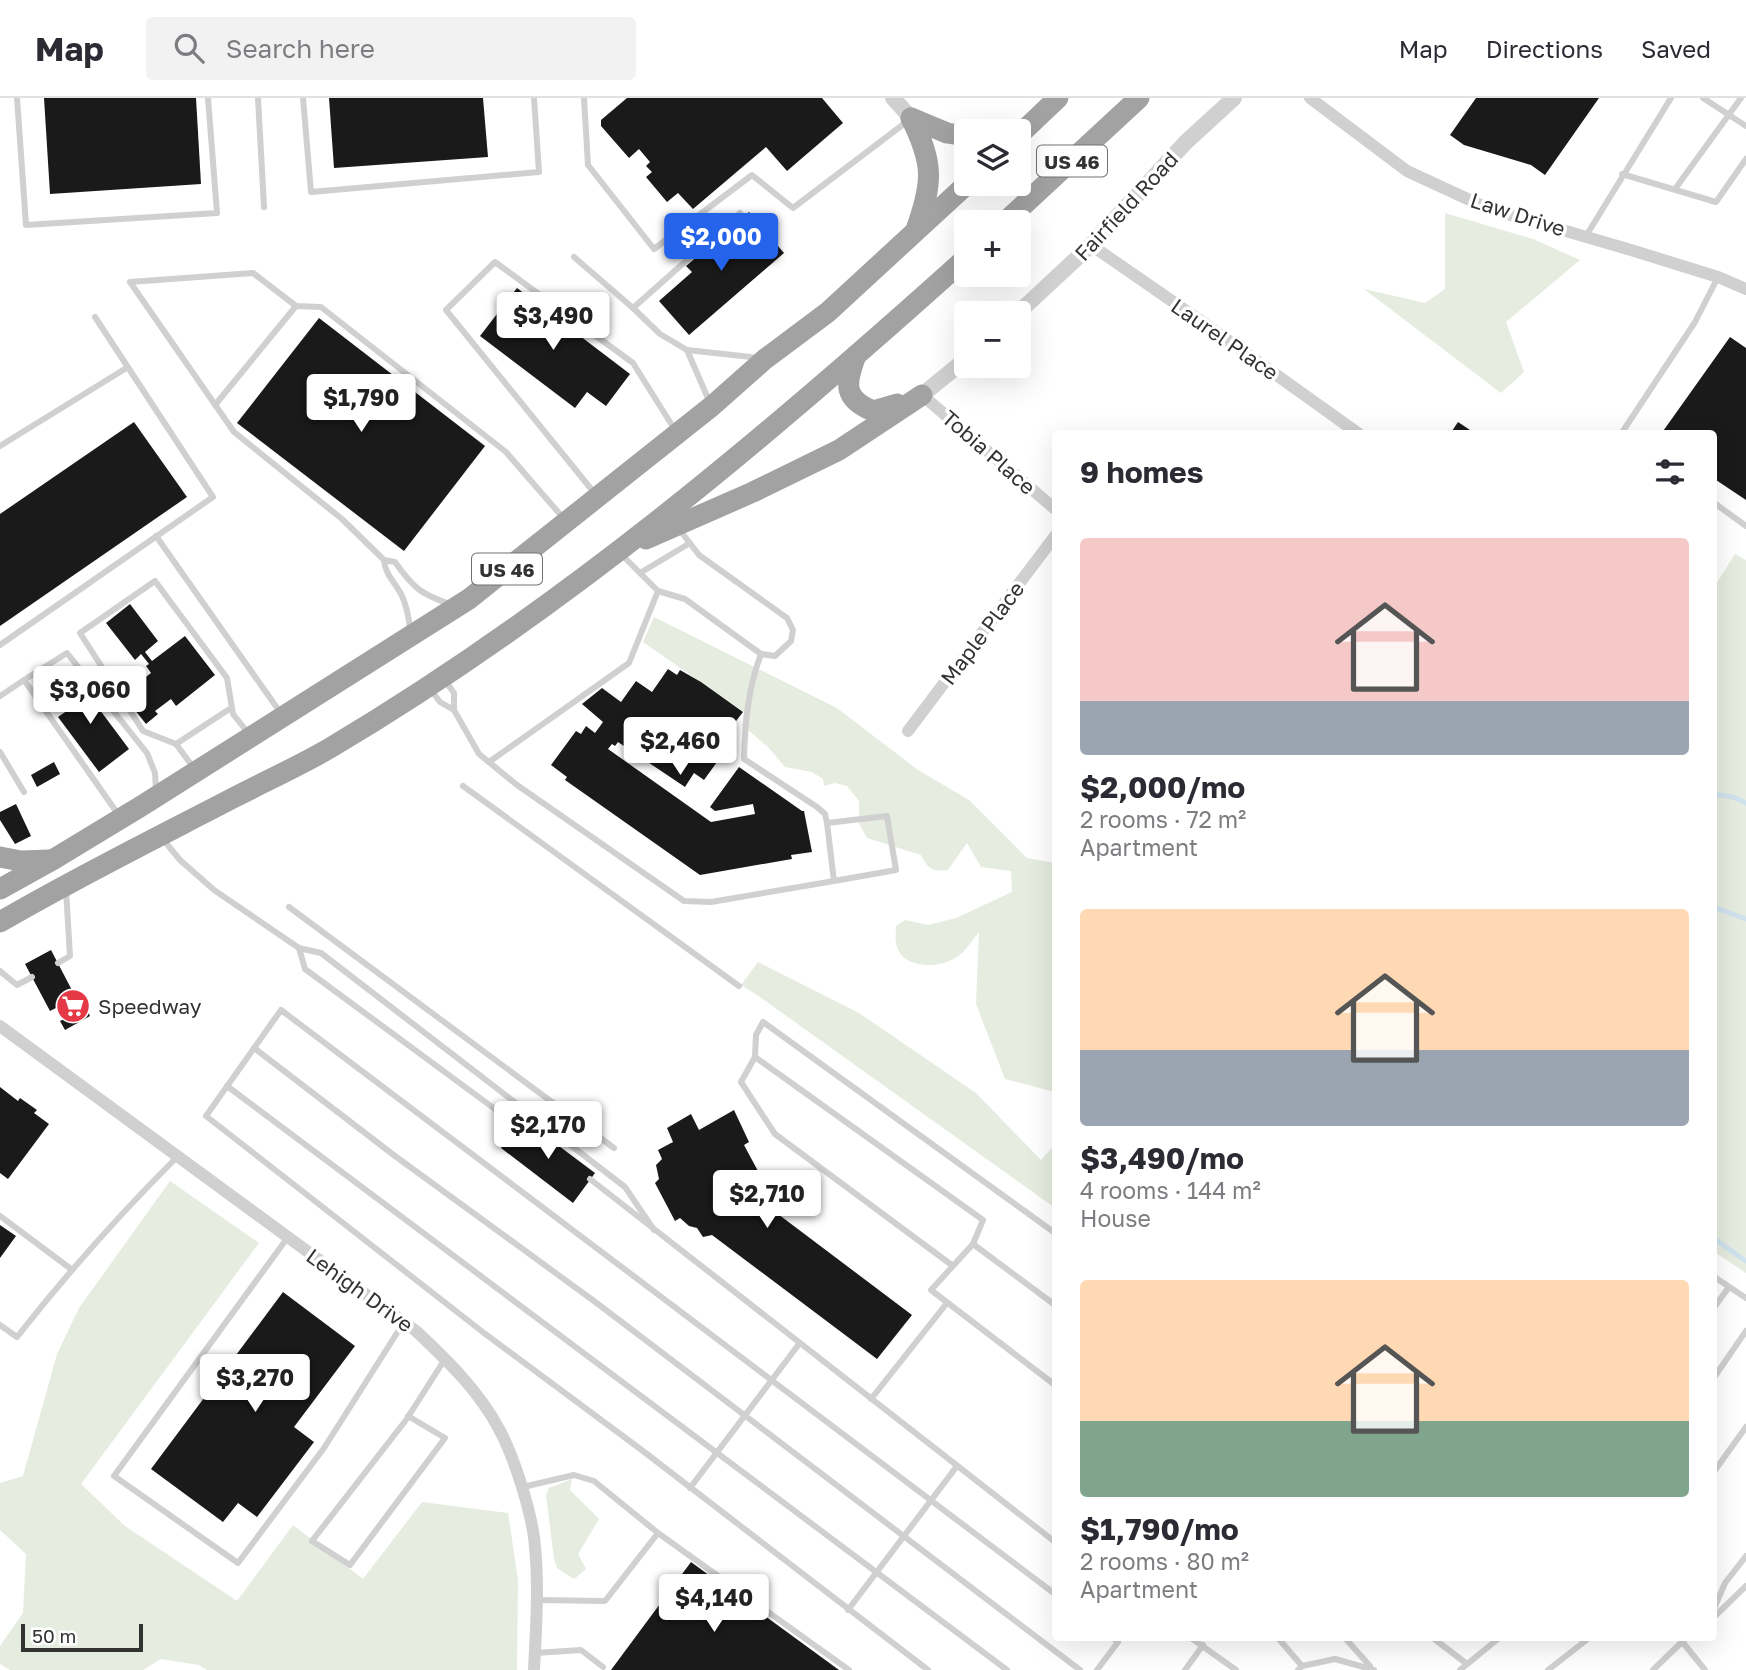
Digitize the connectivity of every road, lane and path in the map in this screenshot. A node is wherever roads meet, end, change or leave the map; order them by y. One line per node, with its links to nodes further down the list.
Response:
1 (16, 98): 2 (lane)
2 (208, 98)
3 (258, 98): 24 (lane)
4 (303, 98): 5 (lane)
5 (534, 98)
6 (584, 98): 16 (lane)
7 (893, 98): 16 (street)
8 (1058, 98): 17 (highway, US 46)
9 (1139, 98): 25 (highway, US 46)
10 (1234, 98): 29 (street, Fairfield Road)
11 (1310, 98): 28 (street, Law Drive)
12 (1671, 98): 21 (lane)
13 (1703, 98): 15 (lane)
14 (1741, 98): 15 (lane)
15 (1729, 115): 18 (lane); 22 (lane)
16 (911, 118): 19 (highway); 27 (highway)
17 (1031, 124)
18 (1746, 125)
19 (954, 134)
20 (1746, 159): 22 (lane)
21 (1622, 174): 22 (lane); 28 (lane)
22 (1675, 189)
23 (954, 196): 27 (highway, US 46)
24 (264, 207)
25 (1018, 210)
26 (740, 213): 36 (lane)
27 (914, 233): 40 (highway, US 46)
28 (1586, 236): 32 (street, Law Drive)
29 (1091, 245): 34 (street, Fairfield Road); 46 (street, Laurel Place)
30 (574, 257): 36 (lane)
31 (954, 269): 39 (highway, US 46)
32 (1718, 277): 33 (street, Law Drive); 47 (lane)
33 (1745, 287)
34 (1031, 301)
35 (296, 306): 44 (lane); 44 (lane); 53 (lane)
36 (633, 308): 38 (lane)
37 (95, 317): 41 (lane)
38 (687, 350): 40 (lane); 45 (lane)
39 (855, 358): 43 (highway); 59 (highway, US 46)
40 (765, 359): 45 (highway, US 46)
41 (128, 367): 49 (lane); 56 (lane)
42 (954, 369): 43 (street)
43 (922, 396): 52 (street, Tobia Place); 54 (highway)
44 (215, 405): 60 (lane)
45 (712, 405): 48 (highway, US 46)
46 (1353, 430)
47 (1624, 430)
48 (677, 433): 50 (highway, US 46); 50 (lane)
49 (0, 446)
50 (597, 497): 53 (highway, US 46)
51 (1717, 505): 55 (lane)
52 (1052, 506)
53 (566, 522): 63 (highway, US 46)
54 (676, 526): 58 (lane); 59 (highway)
55 (1746, 526)
56 (156, 536): 65 (lane); 72 (lane)
57 (1052, 540): 73 (street, Maple Place)
58 (690, 543): 61 (lane); 66 (lane)
59 (618, 551): 61 (lane); 68 (highway, US 46)
60 (384, 560): 63 (lane); 64 (lane)
61 (640, 573): 62 (lane)
62 (658, 591): 66 (lane); 77 (lane)
63 (457, 607): 64 (highway, US 46)
64 (411, 636): 72 (highway, US 46)
65 (0, 645)
66 (761, 654): 83 (lane)
67 (24, 680): 69 (lane); 81 (lane); 82 (lane)
68 (435, 681): 71 (lane); 71 (lane); 84 (highway, US 46)
69 (0, 696)
70 (231, 708): 74 (lane); 75 (lane); 75 (lane)
71 (454, 710): 77 (lane)
72 (284, 717): 74 (highway, US 46)
73 (908, 731)
74 (252, 737): 78 (highway, US 46)
75 (176, 744): 78 (lane)
76 (0, 752): 80 (lane)
77 (489, 762): 87 (lane)
78 (196, 772): 81 (highway, US 46)
79 (463, 786): 96 (lane)
80 (24, 792)
81 (156, 797): 82 (highway, US 46)
82 (121, 819): 86 (highway, US 46)
83 (827, 823): 87 (lane); 87 (lane)
84 (160, 836): 88 (highway, US 46); 92 (lane)
85 (0, 857): 86 (highway)
86 (54, 859): 89 (highway, US 46)
87 (834, 881)
88 (65, 885): 91 (highway, US 46); 93 (lane)
89 (0, 889)
90 (289, 907): 102 (lane)
91 (0, 922)
92 (299, 948): 101 (lane); 106 (lane)
93 (58, 963)
94 (0, 971): 95 (lane)
95 (32, 977)
96 (739, 986)
97 (0, 1026): 103 (street, Lehigh Drive)
98 (254, 1048): 100 (lane); 124 (lane); 128 (lane)
99 (755, 1057): 107 (lane); 109 (lane); 110 (lane)
100 (227, 1086): 130 (lane); 134 (lane)
101 (518, 1126)
102 (614, 1148)
103 (177, 1156): 108 (street, Lehigh Drive); 111 (lane)
104 (590, 1179): 106 (lane)
105 (0, 1216): 111 (lane)
106 (654, 1230): 121 (lane)
107 (1052, 1231)
108 (288, 1237): 118 (street, Lehigh Drive); 118 (lane)
109 (973, 1244): 110 (lane); 116 (lane)
110 (953, 1266): 115 (lane)
111 (71, 1269): 119 (lane)
112 (1717, 1279): 113 (lane)
113 (1729, 1287): 114 (lane); 117 (lane)
114 (1746, 1298)
115 (947, 1303): 125 (lane); 126 (lane)
116 (1052, 1303)
117 (1717, 1304)
118 (404, 1322): 122 (street, Lehigh Drive)
119 (0, 1325)
120 (1746, 1331): 123 (lane)
121 (799, 1344): 124 (lane); 126 (lane)
122 (445, 1359): 127 (lane); 133 (street, Lehigh Drive)
123 (1717, 1374)
124 (772, 1381): 128 (lane); 135 (lane)
125 (1052, 1383)
126 (871, 1399): 131 (lane)
127 (408, 1416): 127 (lane)
128 (746, 1416): 130 (lane); 137 (lane)
129 (1746, 1427): 132 (lane)
130 (717, 1453): 134 (lane); 140 (lane)
131 (957, 1466): 135 (lane); 138 (lane)
132 (1717, 1467)
133 (521, 1488): 136 (lane); 143 (street, Lehigh Drive)
134 (690, 1488): 145 (lane)
135 (931, 1501): 137 (lane); 142 (lane)
136 (658, 1533): 143 (lane); 163 (lane)
137 (903, 1536): 140 (lane); 166 (lane)
138 (1052, 1540)
139 (1746, 1556): 144 (lane)
140 (877, 1573): 145 (lane); 165 (lane)
141 (1746, 1586): 146 (lane)
142 (1052, 1592)
143 (537, 1600): 157 (street, Lehigh Drive)
144 (1717, 1602)
145 (848, 1611): 164 (lane)
146 (1717, 1614)
147 (1117, 1641): 167 (lane)
148 (1196, 1641): 156 (lane)
149 (1280, 1641): 160 (lane)
150 (1348, 1641): 161 (lane)
151 (1437, 1641): 158 (lane)
152 (1495, 1641): 158 (lane)
153 (1585, 1641): 171 (lane)
154 (1680, 1641): 172 (lane)
155 (1683, 1641): 173 (lane)
156 (1203, 1645): 168 (lane); 169 (lane)
157 (535, 1653): 159 (lane); 162 (street, Lehigh Drive)
158 (1467, 1664): 170 (lane)
159 (603, 1667)
160 (1300, 1668): 161 (lane)
161 (1372, 1669)
162 (534, 1670)
163 (849, 1670)
164 (928, 1670)
165 (1007, 1670)
166 (1080, 1670)
167 (1097, 1670)
168 (1185, 1670)
169 (1236, 1670)
170 (1460, 1670)
171 (1548, 1670)
172 (1653, 1670)
173 (1705, 1670)

